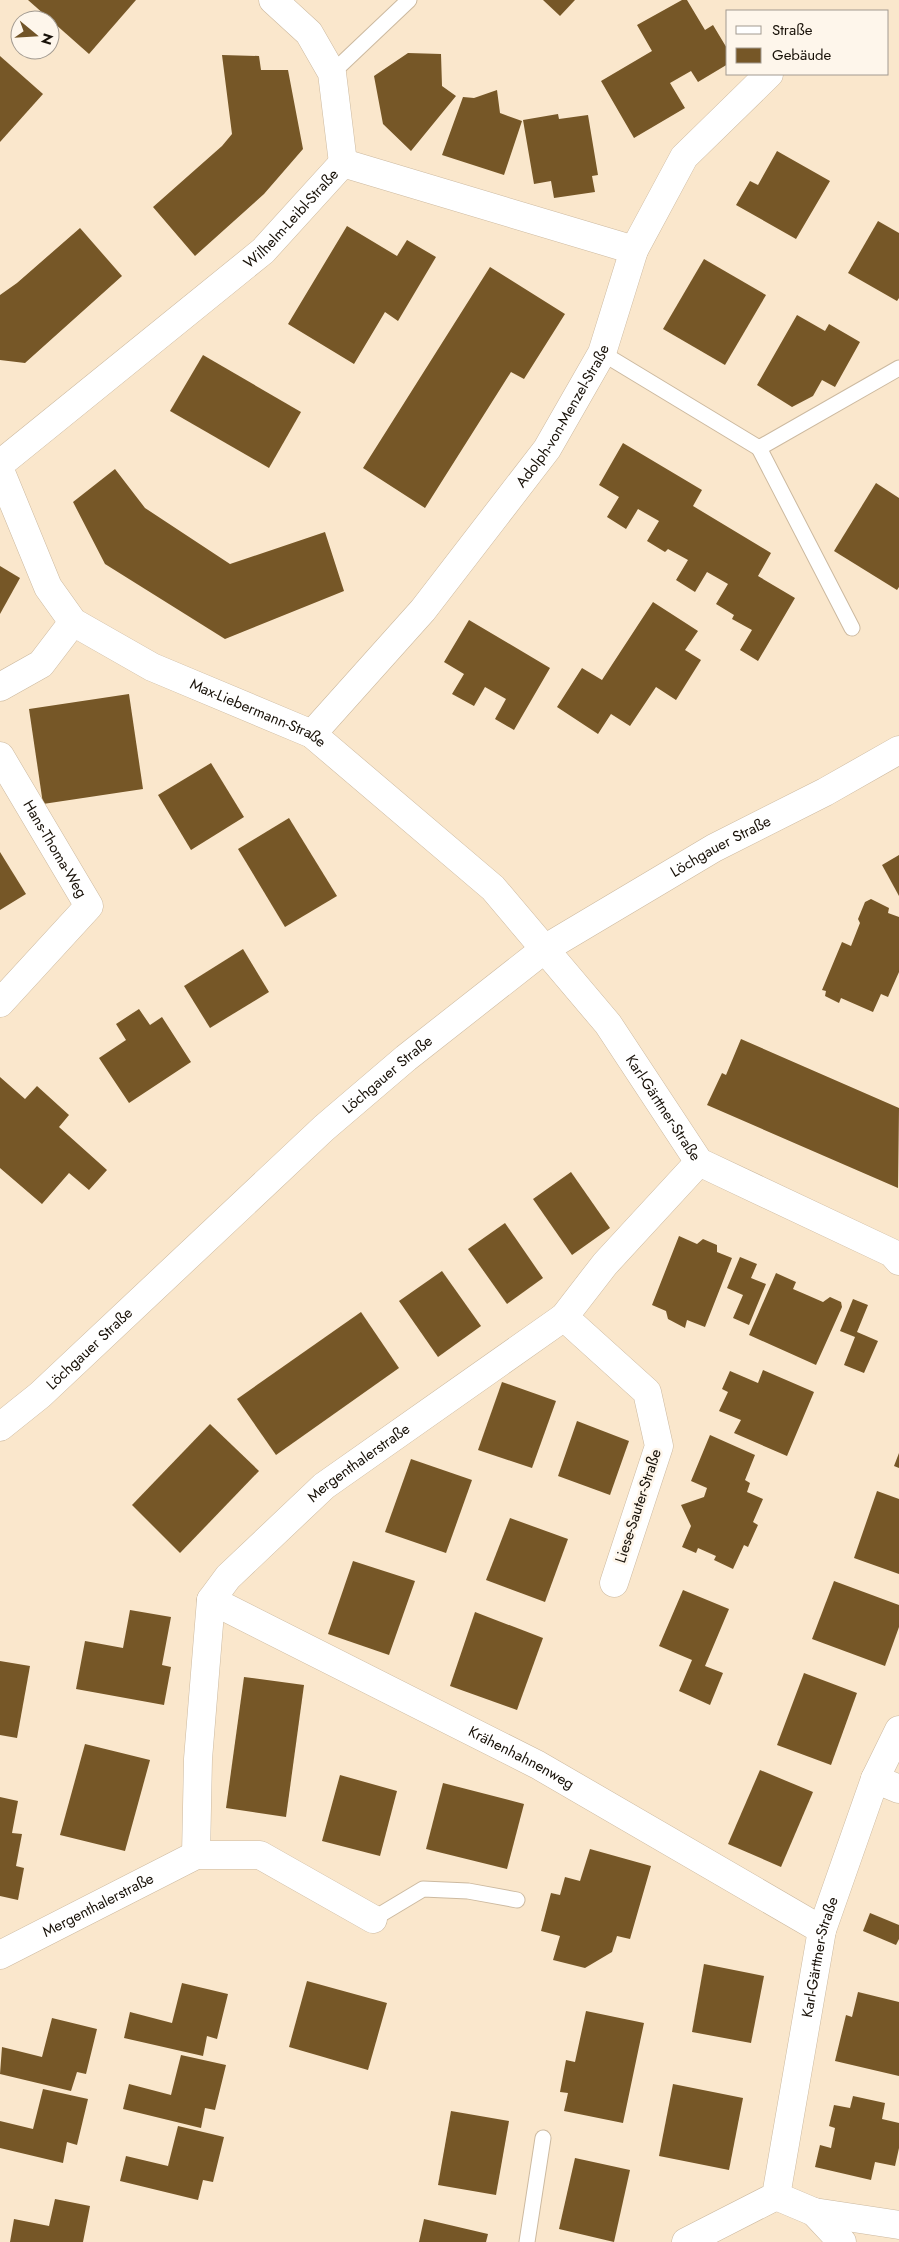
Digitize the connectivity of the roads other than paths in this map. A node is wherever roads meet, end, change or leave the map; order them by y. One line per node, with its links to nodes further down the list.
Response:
1 (273, 0): 3 (street)
2 (409, 0): 3 (lane)
3 (332, 73): 5 (street)
4 (768, 75): 6 (street, Adolph-von-Menzel-Straße)
5 (343, 162): 6 (street, Wilhelm-Leibl-Straße); 10 (street, Wilhelm-Leibl-Straße)
6 (634, 250): 7 (street, Adolph-von-Menzel-Straße)
7 (602, 353): 9 (lane); 15 (street, Adolph-von-Menzel-Straße)
8 (899, 368): 9 (lane)
9 (759, 448): 13 (lane)
10 (0, 464)
11 (0, 470): 12 (street, Max-Liebermann-Straße)
12 (73, 622): 14 (street); 15 (street, Max-Liebermann-Straße)
13 (852, 628)
14 (0, 687)
15 (312, 734): 18 (street, Max-Liebermann-Straße)
16 (899, 750): 18 (street, Löchgauer Straße)
17 (0, 756): 19 (street, Hans-Thoma-Weg)
18 (546, 948): 20 (street, Karl-Gärttner-Straße); 23 (street, Löchgauer Straße)
19 (0, 1003)
20 (699, 1162): 21 (street, Karl-Gärttner-Straße); 22 (street, Mergenthalerstraße)
21 (897, 1253)
22 (564, 1317): 24 (street, Liese-Sauter-Straße); 25 (street, Mergenthalerstraße)
23 (0, 1427)
24 (614, 1583)
25 (211, 1600): 28 (street); 31 (street, Krähenhahnenweg)
26 (899, 1730): 27 (street, Karl-Gärttner-Straße)
27 (887, 1784): 31 (street, Karl-Gärttner-Straße)
28 (196, 1855): 30 (street, Mergenthalerstraße); 32 (street, Mergenthalerstraße)
29 (517, 1900): 30 (lane)
30 (373, 1919)
31 (822, 1930): 34 (street, Karl-Gärttner-Straße)
32 (0, 1955)
33 (543, 2138): 37 (lane)
34 (776, 2196): 35 (street); 38 (street)
35 (814, 2212): 36 (street); 39 (street)
36 (899, 2225)
37 (527, 2242)
38 (686, 2242)
39 (842, 2242)

